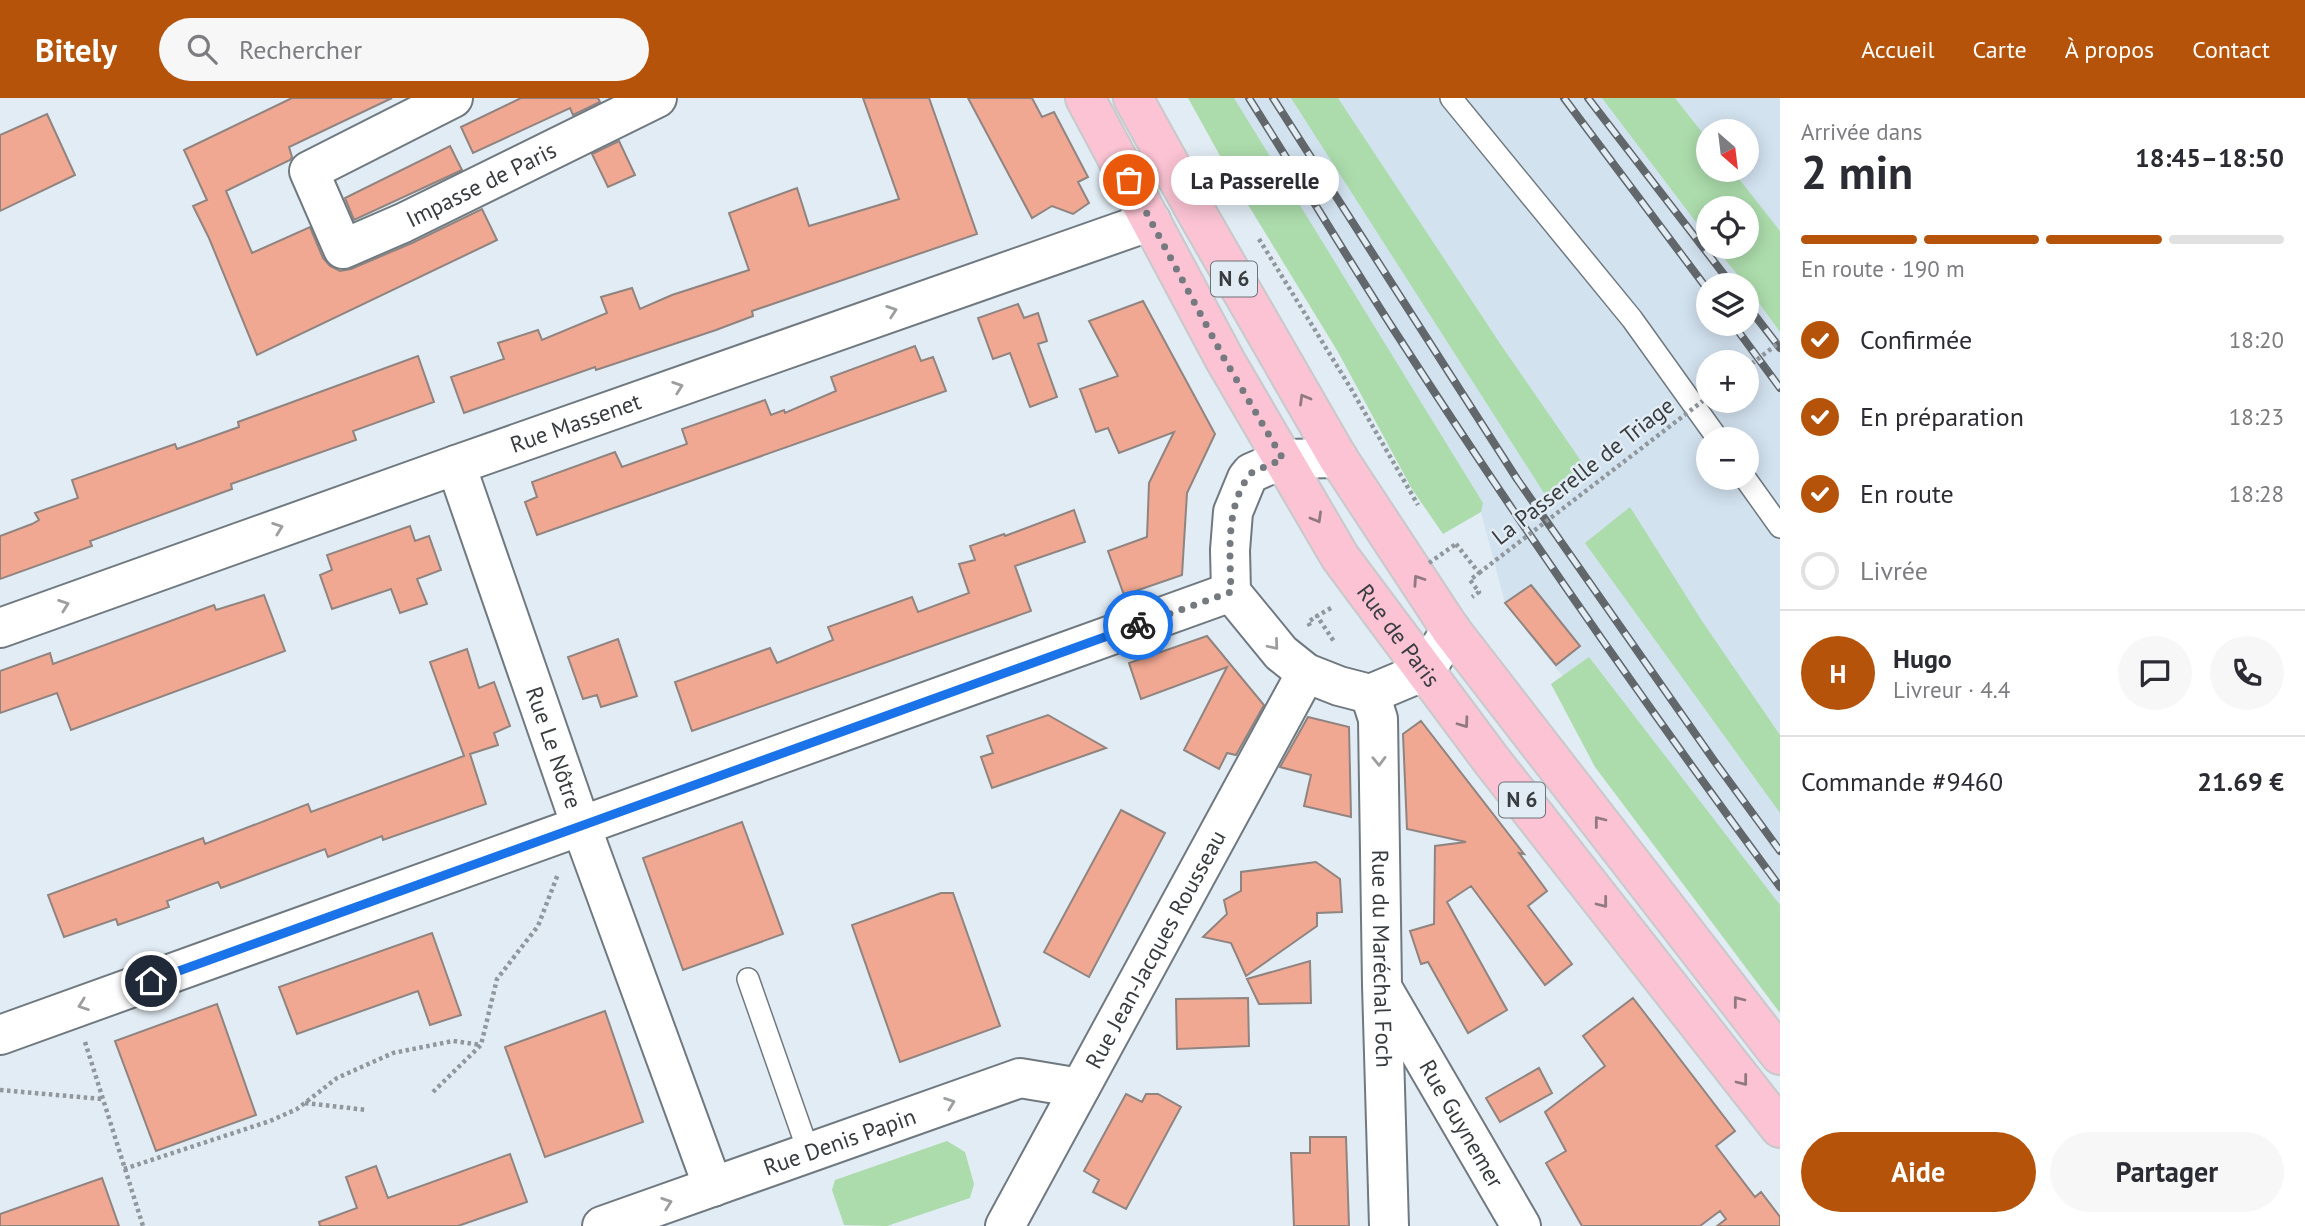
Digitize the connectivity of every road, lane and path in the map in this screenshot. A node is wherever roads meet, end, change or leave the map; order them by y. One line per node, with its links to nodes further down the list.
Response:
1 (453, 98): 2 (street, Impasse de Paris)
2 (657, 98)
3 (1085, 98): 6 (main road, Rue de Paris / N 6)
4 (1133, 98): 12 (main road, Rue de Paris / N 6, one-way to 4)
5 (1451, 98): 11 (lane)
6 (1151, 221): 13 (main road, Rue de Paris / N 6); 14 (street, Rue Massenet, one-way to 6)
7 (1257, 236): 16 (path)
8 (1780, 342): 9 (path, bridge)
9 (1759, 358)
10 (1696, 406): 21 (path, La Passerelle de Triage, bridge)
11 (1709, 427)
12 (1338, 458): 13 (street); 27 (main road, Rue de Paris / N 6, one-way to 12)
13 (1283, 459): 24 (street); 31 (main road, Rue de Paris / N 6, one-way to 31)
14 (456, 465): 28 (street, Rue Massenet, one-way to 14); 34 (street, Rue Le Nôtre)
15 (1754, 490): 17 (lane)
16 (1423, 514)
17 (1780, 527)
18 (1440, 547): 19 (path)
19 (1446, 557)
20 (1429, 563): 21 (path, La Passerelle de Triage, bridge)
21 (1479, 573): 22 (path, La Passerelle de Triage)
22 (1470, 580)
23 (1464, 589): 27 (path)
24 (1231, 592): 32 (street, one-way to 32); 34 (street)
25 (1341, 602): 26 (path)
26 (1317, 616): 29 (path); 30 (path)
27 (1465, 619): 31 (street); 40 (main road, Rue de Paris / N 6, one-way to 27)
28 (0, 628)
29 (1312, 629)
30 (1330, 636)
31 (1424, 671): 33 (street); 47 (main road, Rue de Paris / N 6, one-way to 47)
32 (1306, 673): 33 (street); 41 (street, Rue Jean-Jacques Rousseau)
33 (1370, 694): 36 (street, Rue du Maréchal Foch, one-way to 36)
34 (570, 831): 37 (street, one-way to 37); 39 (path); 50 (street, Rue Le Nôtre)
35 (748, 979): 48 (lane)
36 (1382, 985): 54 (street, Rue du Maréchal Foch); 55 (street, Rue Guynemer)
37 (74, 1008): 38 (street); 44 (path)
38 (0, 1035)
39 (481, 1045): 43 (path); 45 (path)
40 (1780, 1055)
41 (1080, 1088): 48 (street, Rue Denis Papin, one-way to 41); 53 (street, Rue Jean-Jacques Rousseau)
42 (0, 1090): 44 (path)
43 (433, 1092)
44 (102, 1099): 49 (path)
45 (305, 1102): 46 (path); 49 (path)
46 (367, 1110)
47 (1780, 1128)
48 (809, 1153): 50 (street, Rue Denis Papin)
49 (124, 1169): 51 (path)
50 (712, 1187): 52 (street, Rue Denis Papin, one-way to 50)
51 (143, 1226)
52 (602, 1226)
53 (1005, 1226)
54 (1389, 1226)
55 (1521, 1226)

